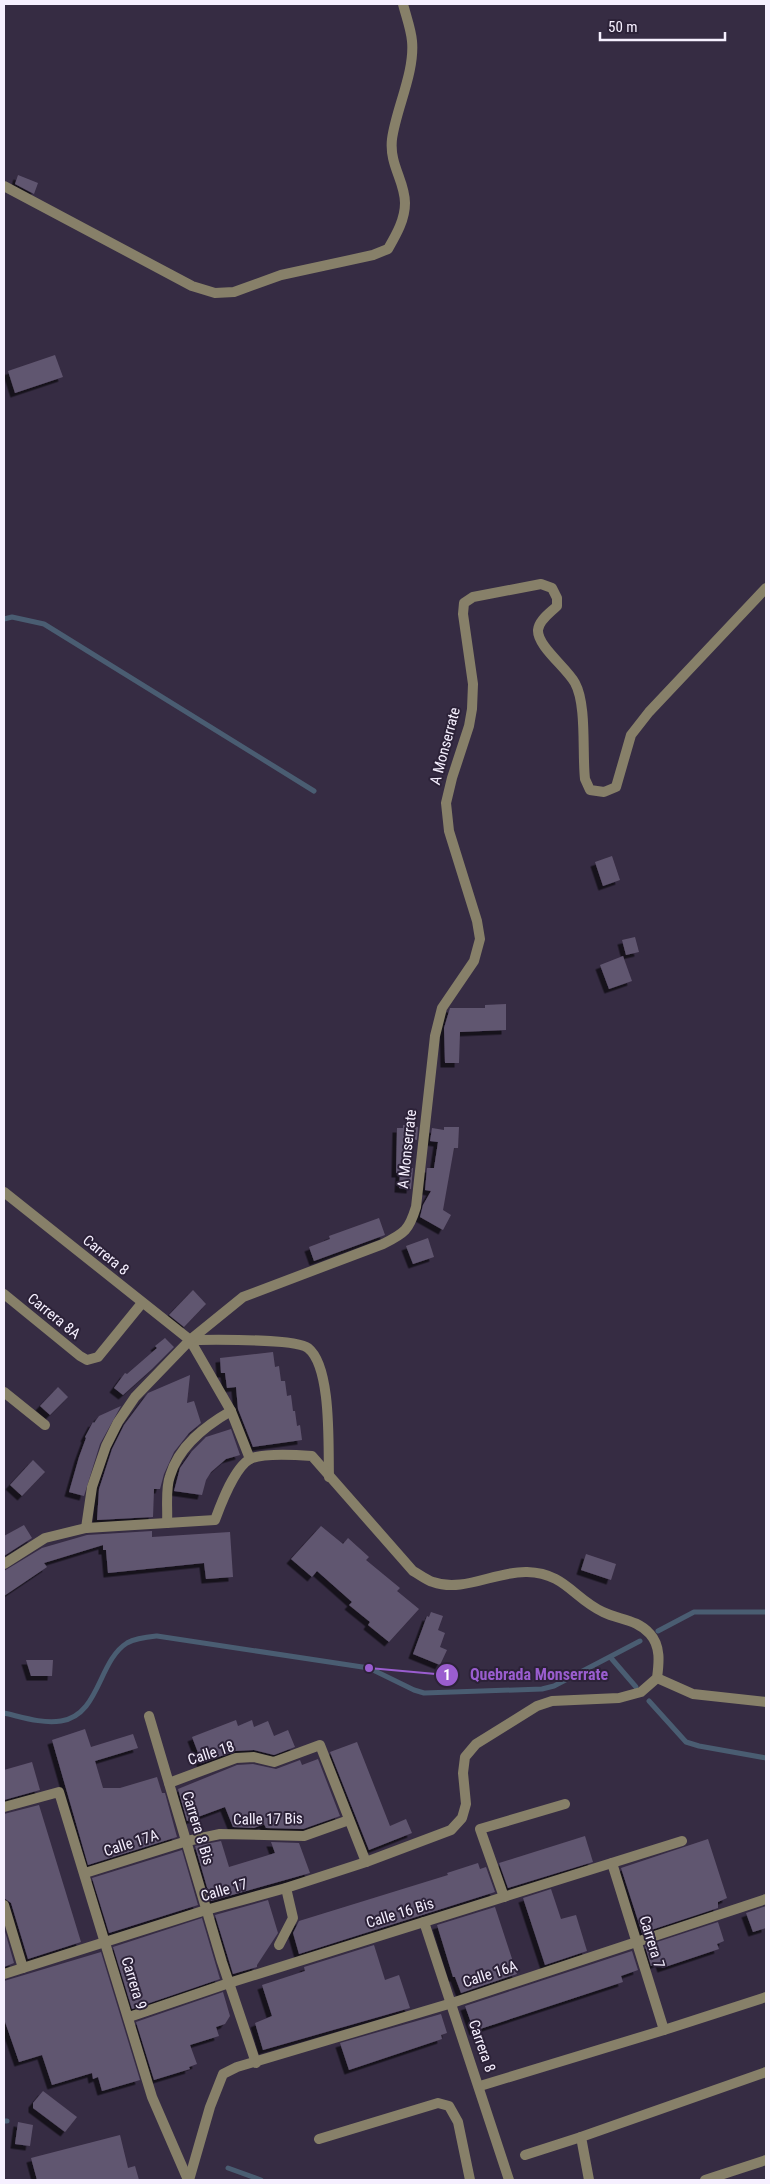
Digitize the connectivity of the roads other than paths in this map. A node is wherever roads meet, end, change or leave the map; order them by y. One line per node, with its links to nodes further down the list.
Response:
1 (403, 4): 2 (street)
2 (4, 186)
3 (766, 588): 7 (street, A Monserrate)
4 (4, 1192): 6 (street, Carrera 8)
5 (4, 1294): 6 (street, Carrera 8A)
6 (142, 1303): 7 (street, Carrera 8)
7 (190, 1340): 9 (street); 12 (street); 14 (street)
8 (4, 1392): 10 (street)
9 (231, 1411): 11 (street); 13 (street)
10 (45, 1426)
11 (250, 1459): 12 (street); 13 (street)
12 (329, 1477): 16 (street)
13 (167, 1523): 14 (street)
14 (86, 1528): 15 (street)
15 (4, 1564)
16 (657, 1678): 17 (street); 25 (street, Calle 17)
17 (766, 1702)
18 (150, 1716): 19 (street, Carrera 8 Bis)
19 (169, 1783): 22 (street, Calle 18); 23 (street, Carrera 8 Bis)
20 (565, 1804): 29 (street)
21 (4, 1807): 27 (street, Carrera 9)
22 (349, 1820): 23 (street, Calle 17 Bis); 25 (street)
23 (186, 1841): 27 (street, Calle 17A); 32 (street, Carrera 8 Bis)
24 (682, 1841): 26 (street, Calle 16 Bis)
25 (366, 1862): 28 (street, Calle 17)
26 (612, 1863): 29 (street, Calle 16 Bis); 34 (street, Carrera 7)
27 (84, 1873): 35 (street, Carrera 9)
28 (286, 1888): 32 (street, Calle 17); 36 (street)
29 (504, 1897): 33 (street, Calle 16 Bis)
30 (766, 1899): 34 (street, Calle 16A)
31 (4, 1905): 37 (street)
32 (206, 1910): 35 (street, Calle 17); 39 (street, Carrera 8 Bis)
33 (424, 1922): 39 (street, Calle 16 Bis); 41 (street, Carrera 8)
34 (637, 1941): 41 (street, Calle 16A); 43 (street, Carrera 7)
35 (106, 1943): 37 (street, Calle 17); 42 (street, Carrera 9)
36 (278, 1945)
37 (24, 1968): 38 (street, Calle 17)
38 (4, 1974)
39 (228, 1983): 42 (street, Calle 16 Bis); 44 (street, Carrera 8 Bis)
40 (766, 1997): 43 (street)
41 (452, 2003): 44 (street, Calle 16A); 46 (street, Carrera 8)
42 (129, 2017): 51 (street, Carrera 9)
43 (664, 2030): 46 (street)
44 (256, 2063): 51 (street, Calle 16A)
45 (766, 2072): 47 (street)
46 (480, 2086): 53 (street, Carrera 8)
47 (580, 2137): 49 (street); 54 (street)
48 (319, 2139): 52 (street)
49 (525, 2155)
50 (766, 2160): 55 (street)
51 (189, 2180)
52 (470, 2180)
53 (509, 2180)
54 (589, 2180)
55 (705, 2180)

